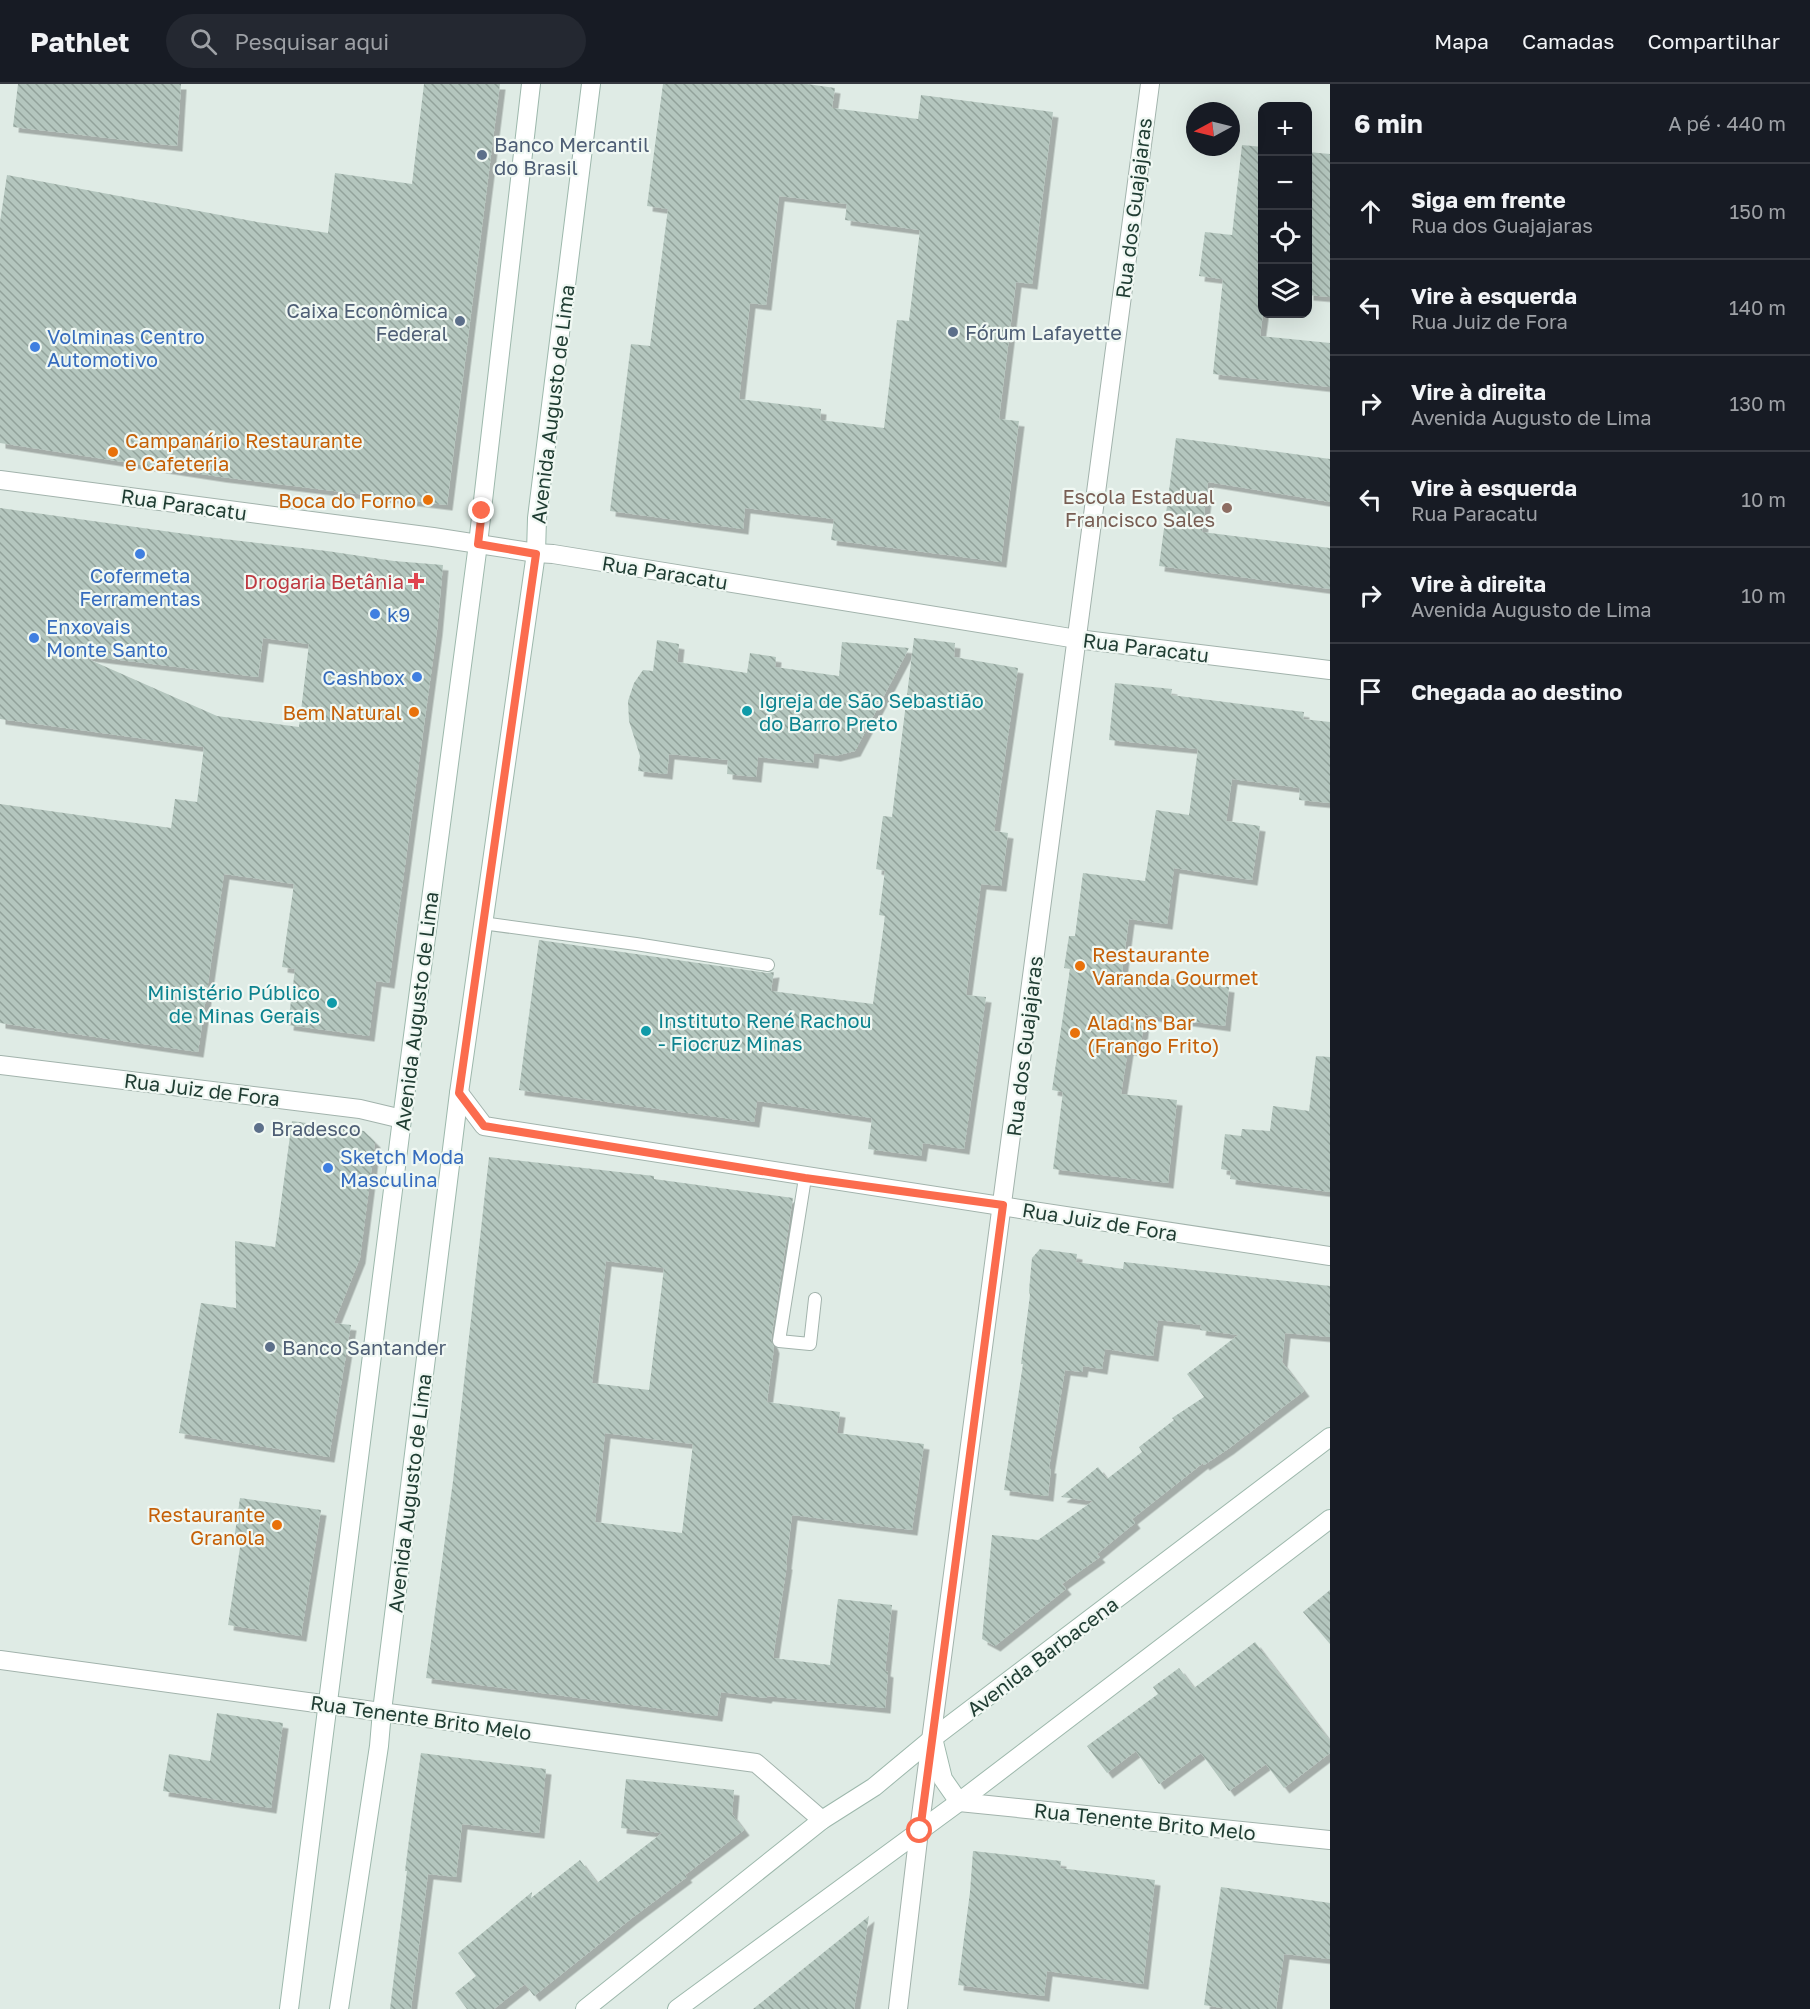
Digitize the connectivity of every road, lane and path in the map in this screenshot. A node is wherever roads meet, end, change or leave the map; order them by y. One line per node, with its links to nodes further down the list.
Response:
1 (531, 84): 5 (street, Avenida Augusto de Lima)
2 (591, 84): 6 (street, Avenida Augusto de Lima)
3 (1150, 84): 7 (street, Rua dos Guajajaras)
4 (0, 480): 5 (street, Rua Paracatu)
5 (478, 544): 6 (street, Rua Paracatu); 13 (street, Avenida Augusto de Lima)
6 (536, 554): 7 (street, Rua Paracatu); 9 (street, Avenida Augusto de Lima)
7 (1077, 639): 8 (street, Rua Paracatu); 15 (street, Rua dos Guajajaras)
8 (1330, 669)
9 (482, 923): 10 (lane); 12 (street, Avenida Augusto de Lima)
10 (768, 965)
11 (0, 1065): 13 (street, Rua Juiz de Fora)
12 (459, 1093): 14 (street, Rua Juiz de Fora); 22 (street, Avenida Augusto de Lima)
13 (402, 1119): 21 (street, Avenida Augusto de Lima)
14 (805, 1178): 15 (street, Rua Juiz de Fora); 17 (lane)
15 (1003, 1205): 16 (street, Rua Juiz de Fora); 23 (street, Rua dos Guajajaras)
16 (1330, 1256)
17 (815, 1299)
18 (1330, 1437): 23 (street, Avenida Barbacena)
19 (1330, 1519): 24 (street)
20 (0, 1660): 21 (street, Rua Tenente Brito Melo)
21 (328, 1703): 22 (street, Rua Tenente Brito Melo); 28 (street, Avenida Augusto de Lima)
22 (382, 1711): 25 (street, Rua Tenente Brito Melo); 29 (street, Avenida Augusto de Lima)
23 (933, 1738): 24 (street); 25 (street, Avenida Barbacena); 26 (street, Rua dos Guajajaras)
24 (959, 1802): 26 (street); 27 (street, Rua Tenente Brito Melo)
25 (822, 1820): 30 (street, Avenida Barbacena)
26 (920, 1831): 31 (street); 32 (street, Rua dos Guajajaras)
27 (1330, 1840)
28 (289, 2009)
29 (339, 2009)
30 (585, 2009)
31 (677, 2009)
32 (898, 2009)

